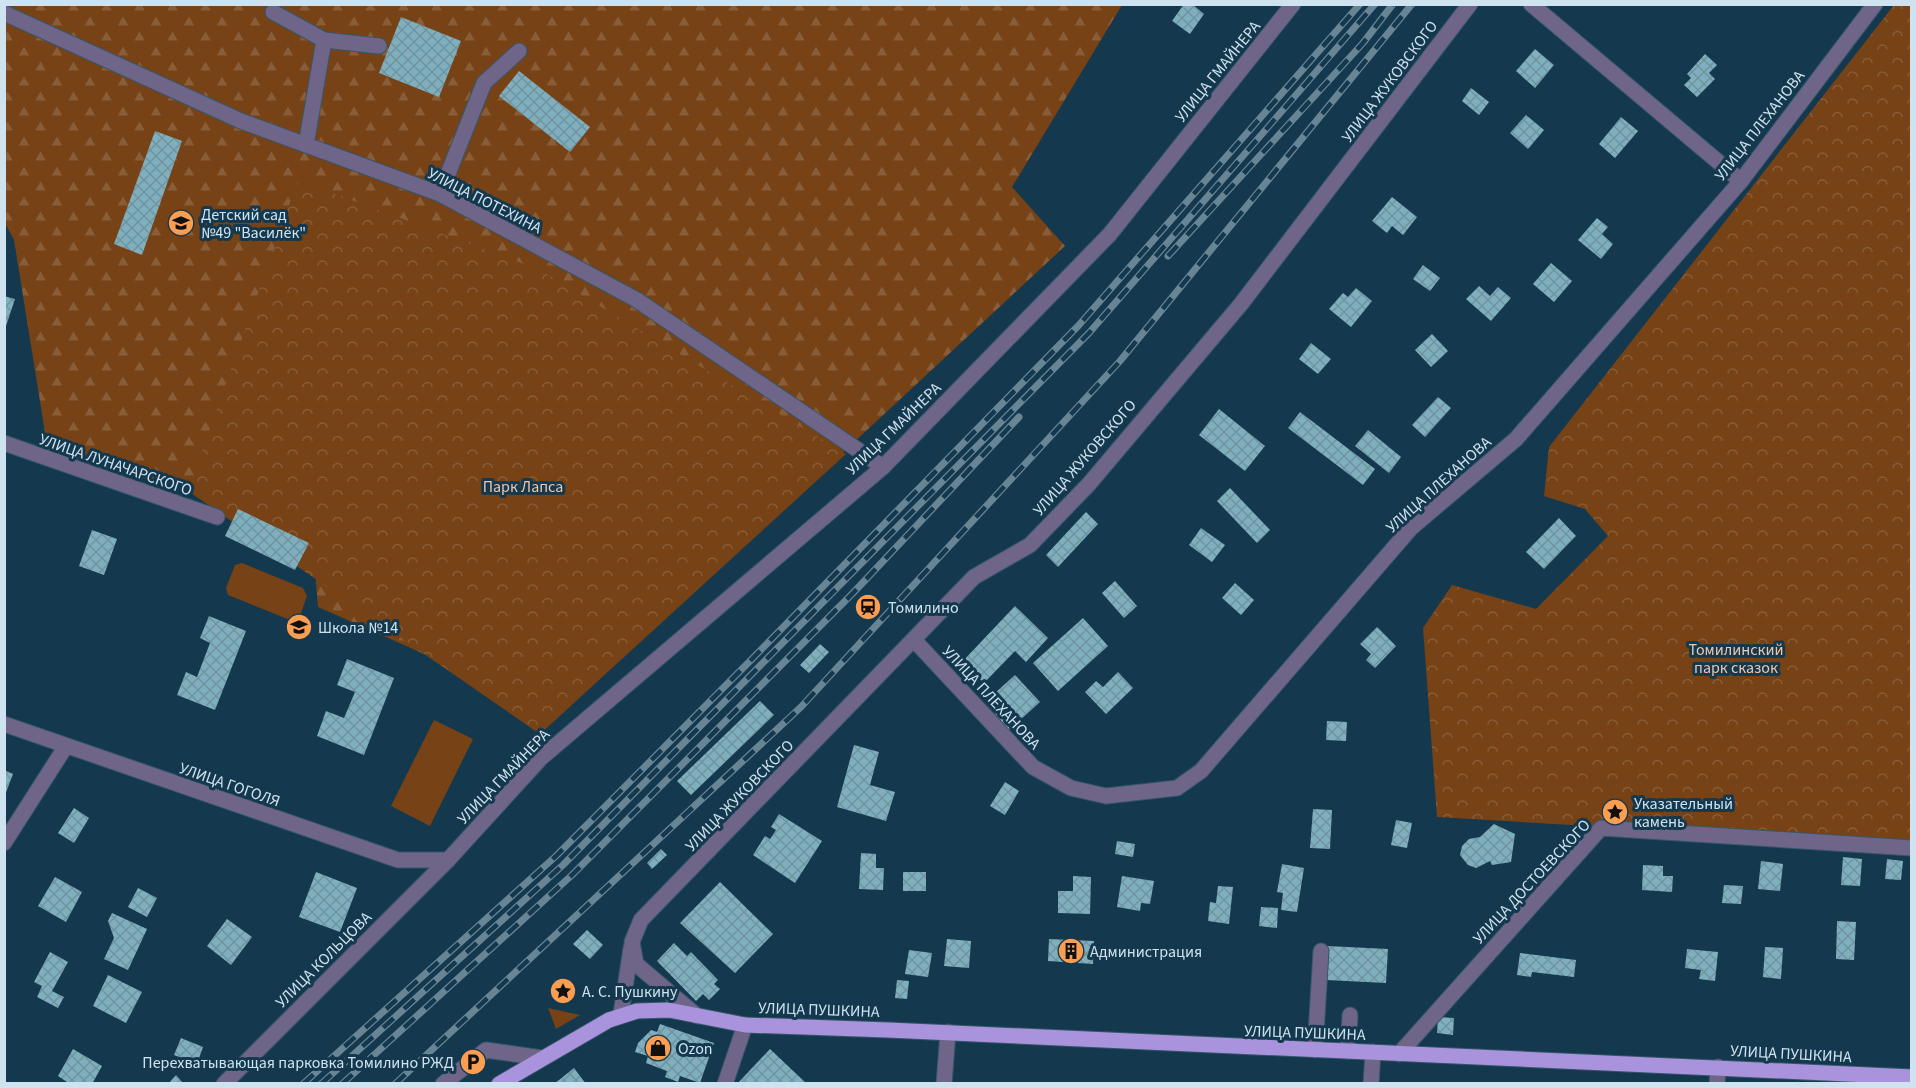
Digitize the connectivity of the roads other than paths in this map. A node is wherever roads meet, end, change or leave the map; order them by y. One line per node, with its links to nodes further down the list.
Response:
1 (1293, 4): 14 (street, УЛИЦА ГМАЙНЕРА)
2 (1470, 4): 16 (street, УЛИЦА ЖУКОВСКОГО)
3 (1531, 4): 11 (street)
4 (1875, 4): 11 (street, УЛИЦА ПЛЕХАНОВА)
5 (12, 11): 10 (street, УЛИЦА ПОТЕХИНА)
6 (273, 12): 7 (street)
7 (324, 40): 8 (street); 10 (street)
8 (379, 46)
9 (519, 51): 12 (street)
10 (306, 145): 12 (street, УЛИЦА ПОТЕХИНА)
11 (1741, 181): 16 (street, УЛИЦА ПЛЕХАНОВА)
12 (440, 194): 14 (street, УЛИЦА ПОТЕХИНА)
13 (4, 443): 15 (street, УЛИЦА ЛУНАЧАРСКОГО)
14 (883, 466): 21 (street, УЛИЦА ГМАЙНЕРА)
15 (217, 517)
16 (914, 640): 22 (street, УЛИЦА ЖУКОВСКОГО)
17 (4, 724): 18 (street, УЛИЦА ГОГОЛЯ)
18 (66, 746): 19 (street); 21 (street, УЛИЦА ГОГОЛЯ)
19 (4, 843)
20 (1911, 848): 32 (street, УЛИЦА ДОСТОЕВСКОГО)
21 (448, 860): 36 (street, УЛИЦА КОЛЬЦОВА)
22 (632, 942): 24 (street, УЛИЦА ЖУКОВСКОГО); 26 (street)
23 (1321, 951): 29 (street)
24 (621, 1014): 26 (main road, УЛИЦА ПУШКИНА); 33 (main road)
25 (1350, 1015): 30 (street)
26 (697, 1016): 27 (main road, УЛИЦА ПУШКИНА)
27 (745, 1025): 28 (main road, УЛИЦА ПУШКИНА); 39 (street)
28 (948, 1032): 29 (main road, УЛИЦА ПУШКИНА); 40 (street)
29 (1315, 1050): 30 (main road, УЛИЦА ПУШКИНА)
30 (1348, 1051): 31 (main road, УЛИЦА ПУШКИНА)
31 (1373, 1052): 32 (main road, УЛИЦА ПУШКИНА); 41 (street)
32 (1399, 1054): 34 (main road, УЛИЦА ПУШКИНА)
33 (542, 1058): 37 (street); 38 (main road)
34 (1718, 1066): 35 (main road, УЛИЦА ПУШКИНА); 42 (street)
35 (1911, 1077)
36 (224, 1083)
37 (443, 1083)
38 (499, 1083)
39 (725, 1083)
40 (944, 1083)
41 (1371, 1083)
42 (1717, 1083)

